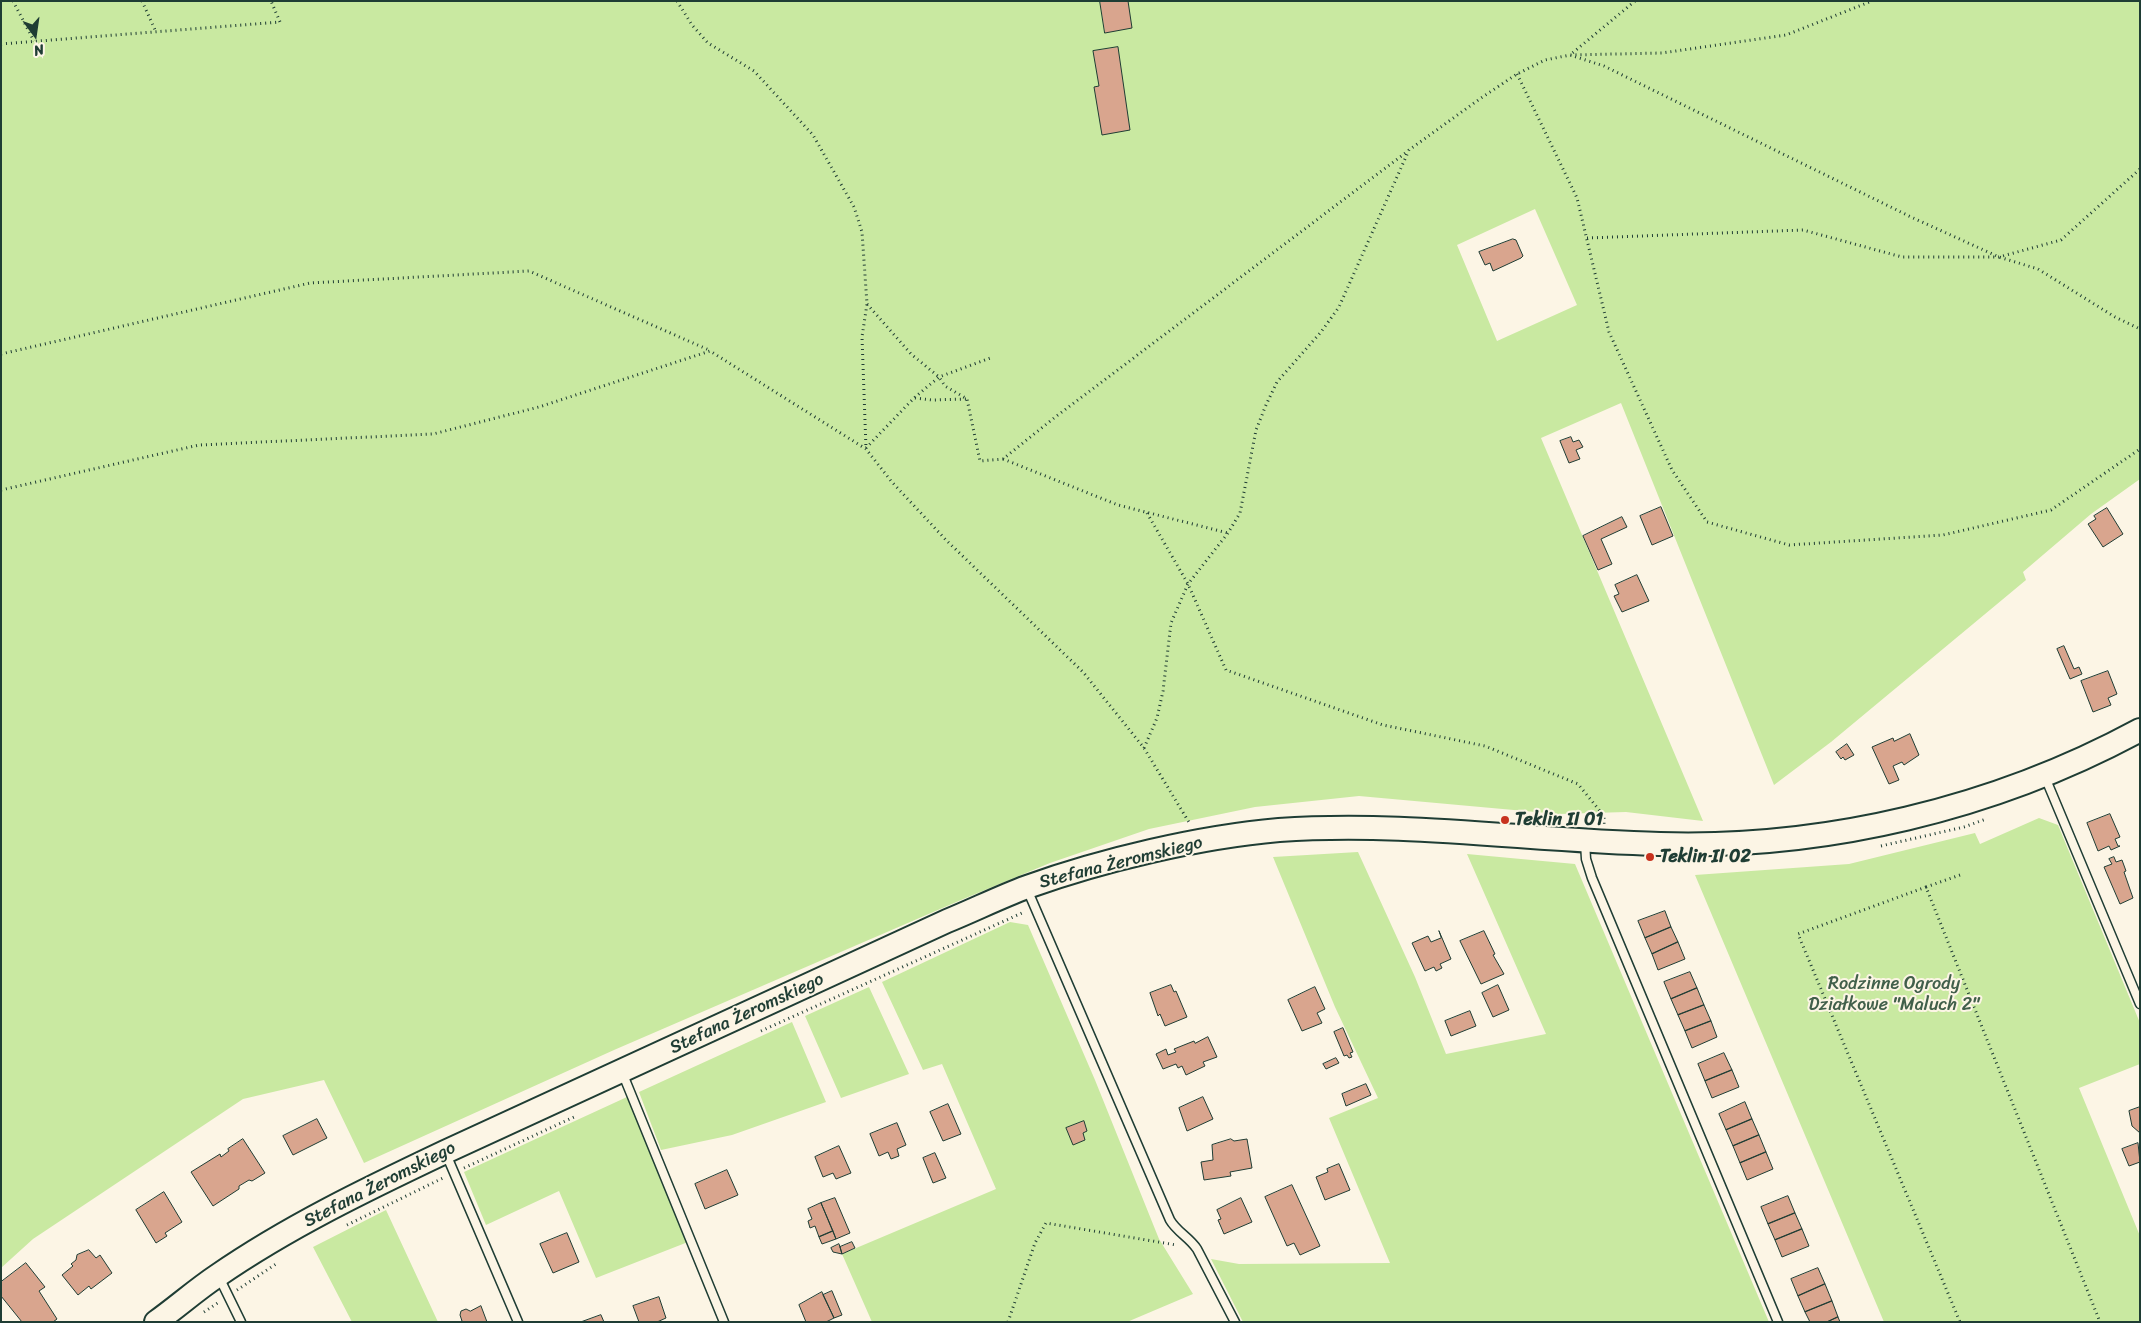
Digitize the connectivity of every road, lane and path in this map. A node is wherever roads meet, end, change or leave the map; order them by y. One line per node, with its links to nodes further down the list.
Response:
1 (13, 1): 8 (path)
2 (142, 1): 7 (path)
3 (271, 1): 7 (path)
4 (678, 1): 16 (path)
5 (1635, 1): 10 (path)
6 (1872, 1): 10 (path)
7 (156, 32): 8 (path)
8 (34, 41): 9 (path)
9 (1, 44)
10 (1570, 55): 11 (path); 15 (path)
11 (1517, 74): 12 (path); 14 (path)
12 (1409, 150): 26 (path); 29 (path)
13 (2140, 169): 15 (path)
14 (1587, 238): 15 (path); 25 (path)
15 (1999, 257): 17 (path)
16 (867, 304): 21 (path); 24 (path)
17 (2140, 328)
18 (710, 351): 19 (path); 24 (path); 27 (path)
19 (1, 354)
20 (993, 357): 21 (path)
21 (939, 377): 22 (path); 23 (path)
22 (914, 398): 23 (path); 24 (path)
23 (967, 399): 26 (path)
24 (866, 449): 32 (path)
25 (2140, 449)
26 (1003, 459): 28 (path)
27 (1, 490)
28 (1147, 512): 29 (path); 30 (path)
29 (1228, 533): 30 (path)
30 (1188, 584): 32 (path); 35 (path)
31 (2140, 730): 33 (main road, Stefana Żeromskiego)
32 (1144, 748): 36 (path)
33 (2044, 776): 35 (main road, Stefana Żeromskiego); 41 (lane)
34 (1990, 817): 37 (path)
35 (1594, 841): 36 (main road, Stefana Żeromskiego); 59 (lane)
36 (1200, 842): 40 (main road, Stefana Żeromskiego)
37 (1874, 847)
38 (1960, 875): 39 (path)
39 (1926, 887): 60 (path); 61 (path)
40 (1031, 897): 42 (path); 43 (main road, Stefana Żeromskiego); 48 (lane)
41 (2140, 1004)
42 (753, 1034)
43 (622, 1072): 45 (main road, Stefana Żeromskiego); 56 (lane)
44 (578, 1115): 46 (path)
45 (445, 1152): 46 (lane); 50 (main road, Stefana Żeromskiego)
46 (455, 1172): 47 (path); 55 (lane)
47 (340, 1228)
48 (1197, 1249): 57 (path); 58 (lane)
49 (283, 1259): 51 (path)
50 (218, 1276): 51 (lane); 53 (main road, Stefana Żeromskiego)
51 (228, 1295): 52 (path); 54 (lane)
52 (198, 1316)
53 (156, 1322)
54 (241, 1322)
55 (518, 1322)
56 (724, 1322)
57 (1008, 1322)
58 (1235, 1322)
59 (1778, 1322)
60 (1960, 1322)
61 (2100, 1322)

